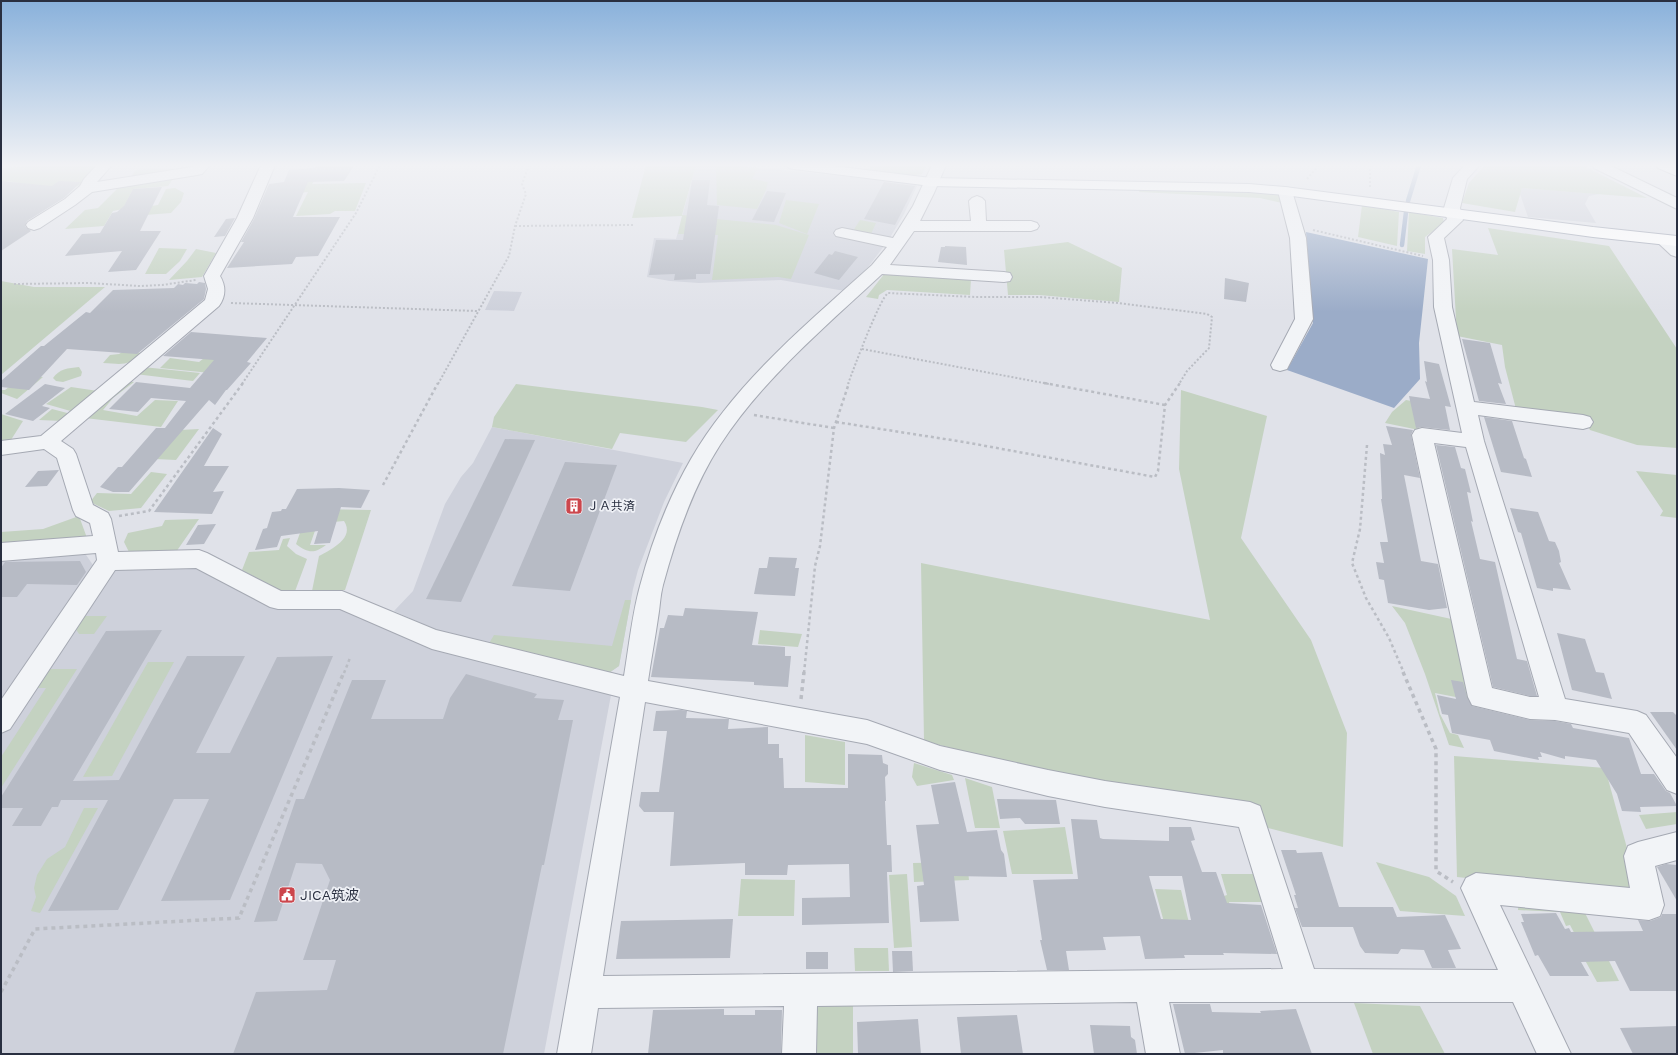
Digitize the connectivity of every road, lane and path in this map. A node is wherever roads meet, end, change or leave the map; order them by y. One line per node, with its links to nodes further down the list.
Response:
1 (51, 214): 10 (street)
2 (247, 214): 22 (street)
3 (355, 214): 26 (path)
4 (518, 214): 12 (path)
5 (914, 214): 17 (street)
6 (978, 214): 13 (street)
7 (1292, 214): 15 (street)
8 (1453, 214): 20 (street)
9 (1462, 214): 18 (main road)
10 (34, 225)
11 (633, 225): 12 (path)
12 (514, 226): 27 (path)
13 (979, 226): 14 (street); 17 (street)
14 (1031, 226)
15 (1295, 226): 20 (path); 29 (street)
16 (842, 233): 17 (street)
17 (904, 235): 21 (street)
18 (1670, 240): 19 (street)
19 (1677, 252)
20 (1441, 260): 31 (street)
21 (878, 269): 23 (street); 32 (street)
22 (212, 276): 24 (path); 25 (street)
23 (1004, 277)
24 (14, 284)
25 (213, 302): 26 (path); 37 (street)
26 (294, 306): 27 (path); 41 (path)
27 (477, 311): 40 (path)
28 (862, 349): 30 (path); 30 (path); 33 (path)
29 (1280, 365)
30 (1165, 405): 33 (path)
31 (1466, 407): 34 (street); 36 (street)
32 (733, 412): 35 (path); 45 (street)
33 (836, 422): 35 (path)
34 (1583, 422)
35 (834, 428): 47 (path)
36 (1474, 441): 46 (street); 46 (street)
37 (47, 442): 39 (street); 41 (street)
38 (1367, 445): 51 (path)
39 (1, 448)
40 (384, 485)
41 (100, 519): 43 (street)
42 (1, 552): 43 (street)
43 (107, 553): 45 (street); 48 (street)
44 (350, 658): 56 (path)
45 (633, 689): 47 (street); 57 (street)
46 (1555, 709): 49 (street)
47 (799, 719): 52 (street)
48 (1, 722)
49 (1677, 781)
50 (1677, 846): 51 (street)
51 (1476, 888): 53 (street)
52 (1304, 985): 53 (street); 54 (street)
53 (1522, 986): 61 (street)
54 (1150, 987): 55 (street); 60 (street)
55 (802, 990): 57 (street); 59 (street)
56 (1, 992)
57 (585, 992): 58 (street)
58 (574, 1054)
59 (799, 1054)
60 (1163, 1054)
61 (1554, 1054)

